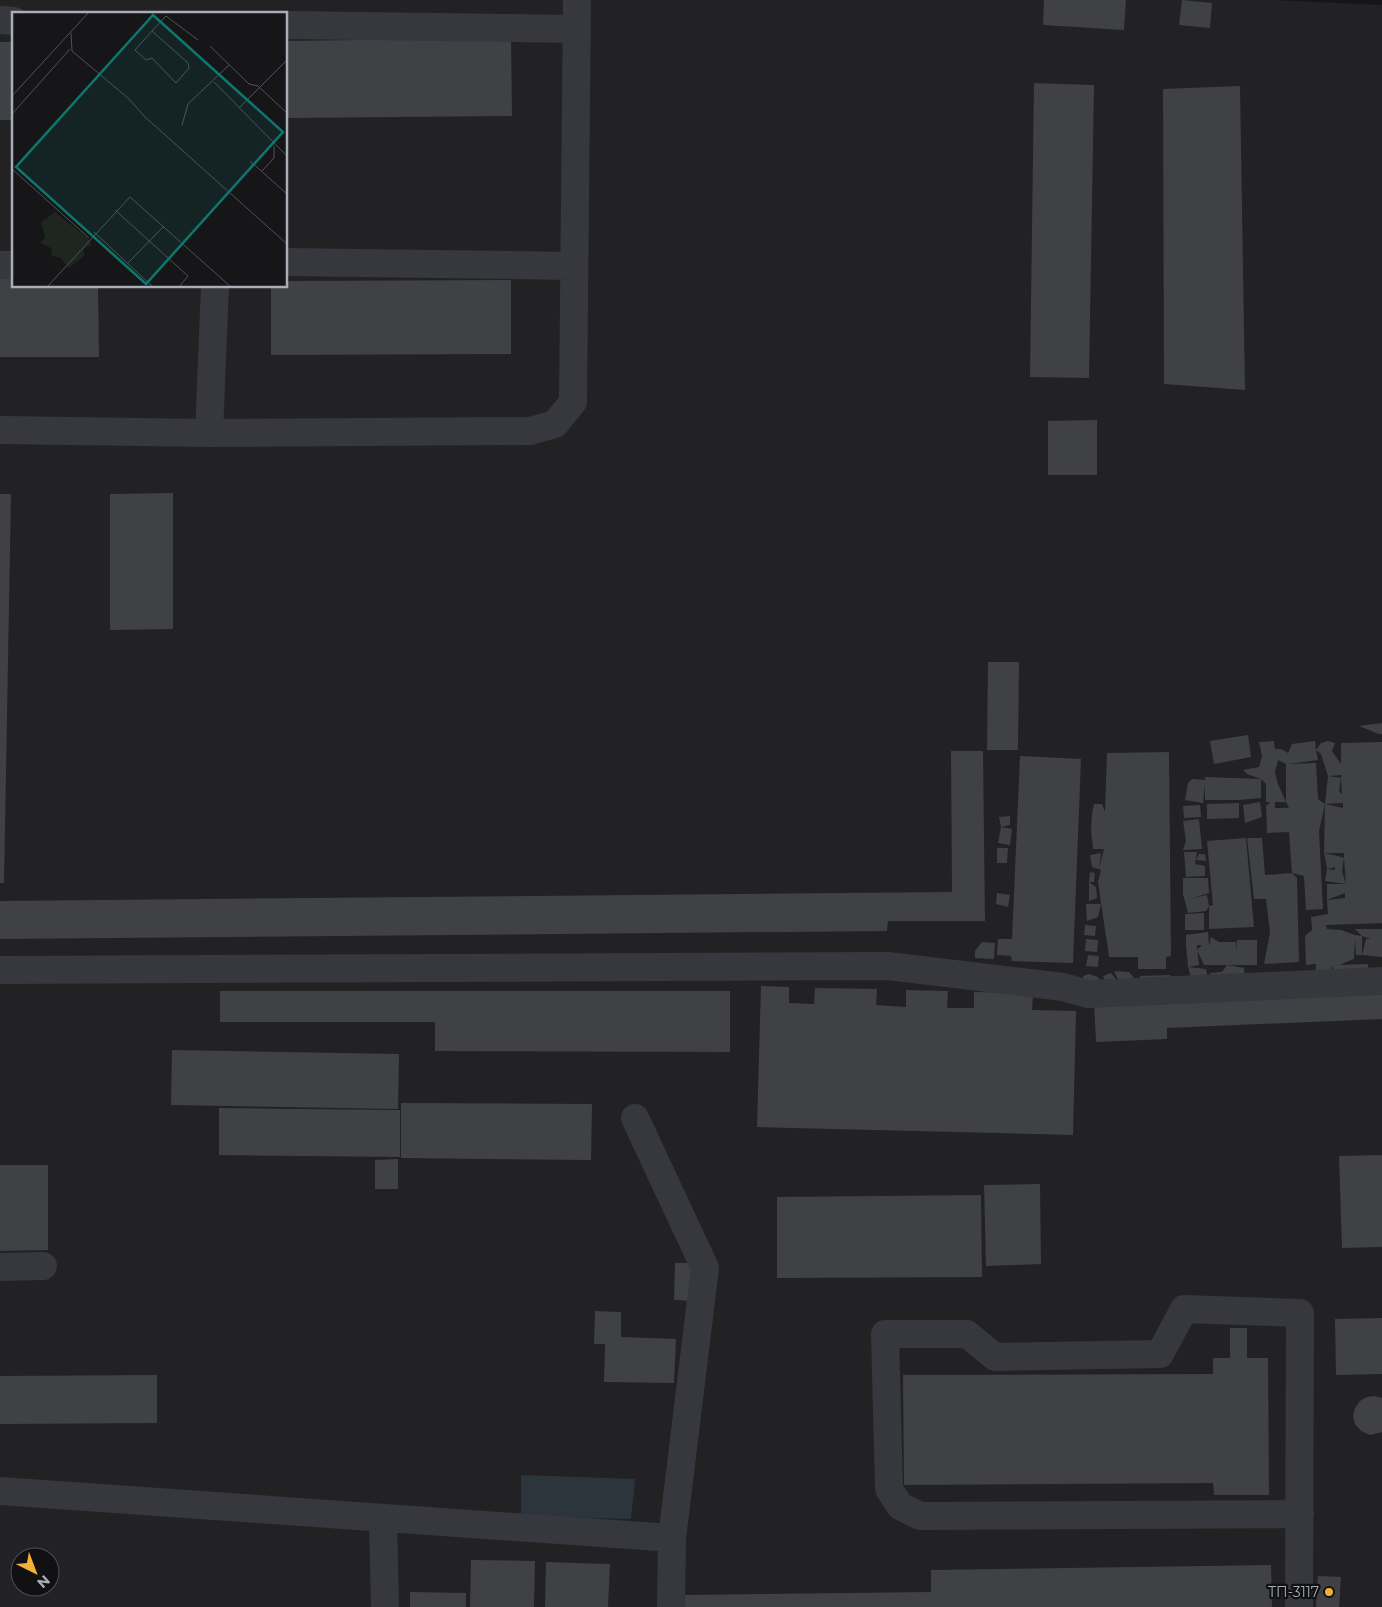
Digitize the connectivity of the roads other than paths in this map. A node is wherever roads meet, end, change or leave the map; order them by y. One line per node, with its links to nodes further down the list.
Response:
1 (577, 0): 3 (street)
2 (288, 25): 3 (street)
3 (576, 29): 5 (street)
4 (288, 262): 5 (street)
5 (574, 266): 8 (street)
6 (215, 288): 8 (street)
7 (0, 430): 8 (street)
8 (209, 433)
9 (0, 970): 10 (street)
10 (1382, 981)
11 (635, 1118): 17 (street)
12 (43, 1266): 13 (street)
13 (0, 1267)
14 (0, 1491): 16 (street)
15 (1300, 1514): 15 (street); 20 (street)
16 (383, 1518): 17 (street); 18 (street)
17 (672, 1538): 19 (street)
18 (385, 1607)
19 (671, 1607)
20 (1299, 1607)

